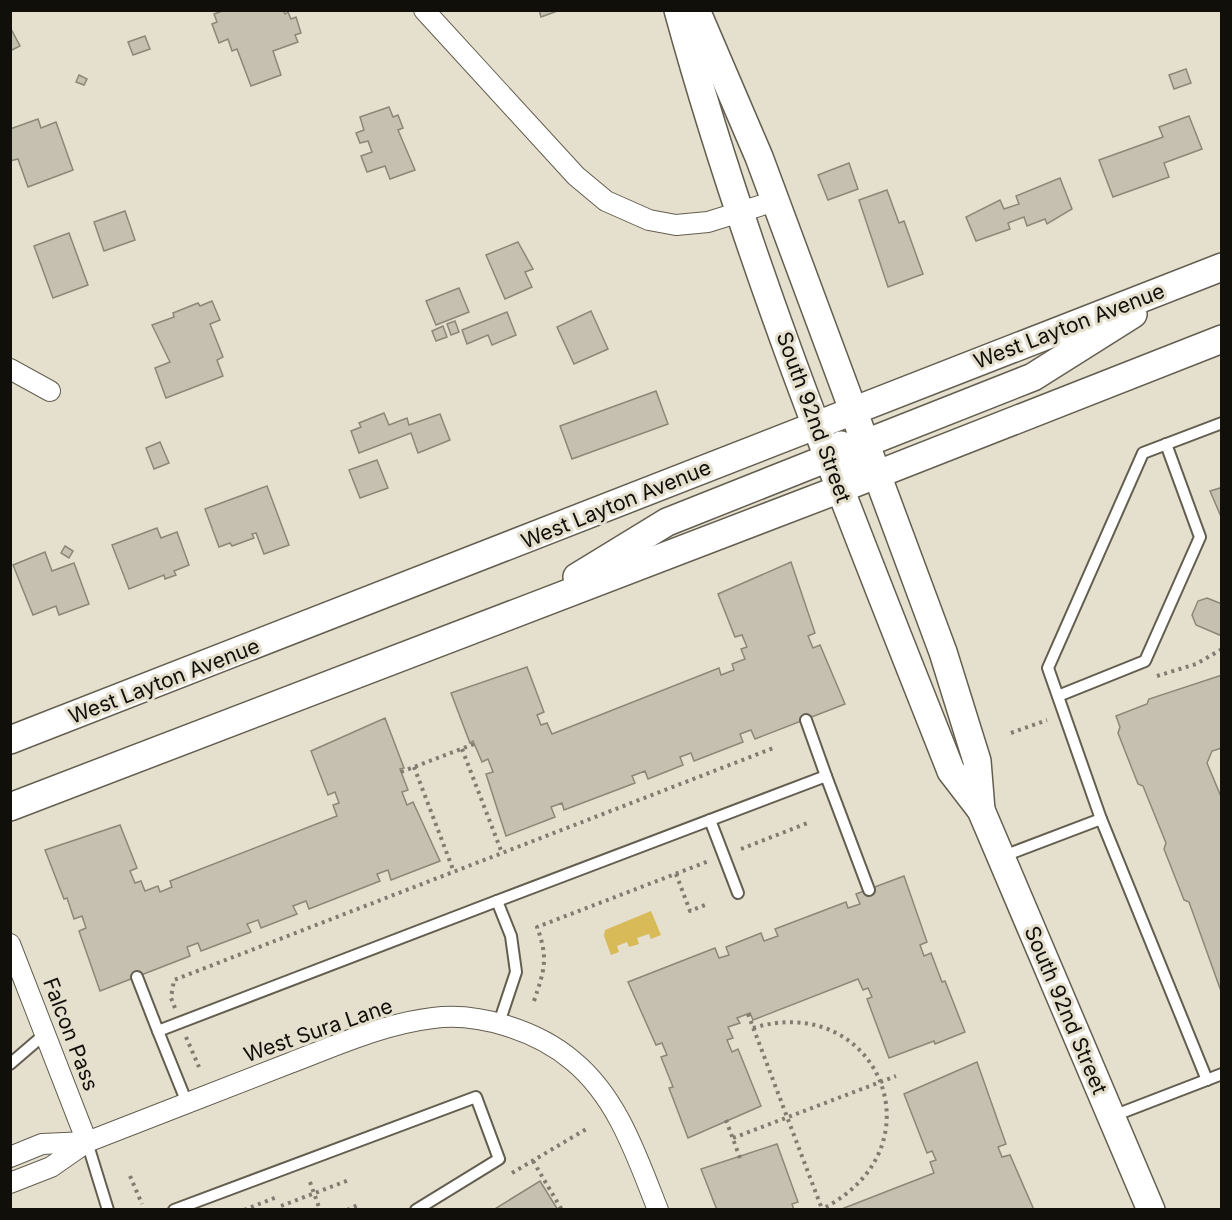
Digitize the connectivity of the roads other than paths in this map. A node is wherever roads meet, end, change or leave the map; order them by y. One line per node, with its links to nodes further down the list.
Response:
1 (424, 10): 5 (street)
2 (678, 10): 5 (main road, South 92nd Street)
3 (696, 10): 4 (main road, South 92nd Street)
4 (775, 201): 5 (street); 11 (main road, South 92nd Street)
5 (738, 212): 13 (main road, South 92nd Street)
6 (1221, 267): 7 (main road, West Layton Avenue)
7 (1185, 281): 11 (main road, West Layton Avenue); 14 (main road)
8 (1221, 339): 17 (main road)
9 (10, 369): 10 (street)
10 (50, 391)
11 (854, 410): 13 (main road, West Layton Avenue); 14 (main road, South 92nd Street); 16 (main road)
12 (1221, 423): 15 (lane)
13 (816, 426): 16 (main road, South 92nd Street); 22 (main road, West Layton Avenue)
14 (866, 443): 17 (main road, South 92nd Street); 18 (main road)
15 (1166, 444): 20 (lane); 20 (lane)
16 (828, 458): 18 (main road, South 92nd Street); 19 (main road)
17 (877, 474): 18 (main road); 25 (main road, South 92nd Street)
18 (840, 489): 19 (main road); 25 (main road, South 92nd Street)
19 (523, 611): 24 (main road)
20 (1058, 696): 26 (lane)
21 (806, 720): 23 (lane)
22 (10, 740)
23 (826, 776): 27 (lane); 29 (lane)
24 (10, 807)
25 (981, 810): 28 (main road, South 92nd Street)
26 (1101, 819): 28 (lane); 39 (lane)
27 (710, 820): 30 (lane); 31 (lane)
28 (1001, 857): 41 (main road, South 92nd Street)
29 (868, 890)
30 (738, 893)
31 (497, 901): 34 (lane); 35 (lane)
32 (10, 944): 36 (street, Falcon Pass)
33 (137, 977): 35 (lane)
34 (499, 1023): 40 (street, West Sura Lane); 48 (street, West Sura Lane)
35 (158, 1031): 40 (lane)
36 (46, 1033): 37 (lane); 42 (street, Falcon Pass)
37 (10, 1064)
38 (1221, 1074): 39 (lane)
39 (1207, 1080): 41 (lane)
40 (187, 1103): 42 (street, West Sura Lane)
41 (1112, 1116): 49 (main road, South 92nd Street)
42 (87, 1142): 43 (street, West Sura Lane); 44 (street, West Sura Lane); 45 (lane)
43 (10, 1157)
44 (10, 1183)
45 (108, 1209)
46 (174, 1209): 47 (lane)
47 (416, 1209)
48 (658, 1209)
49 (1151, 1209)

